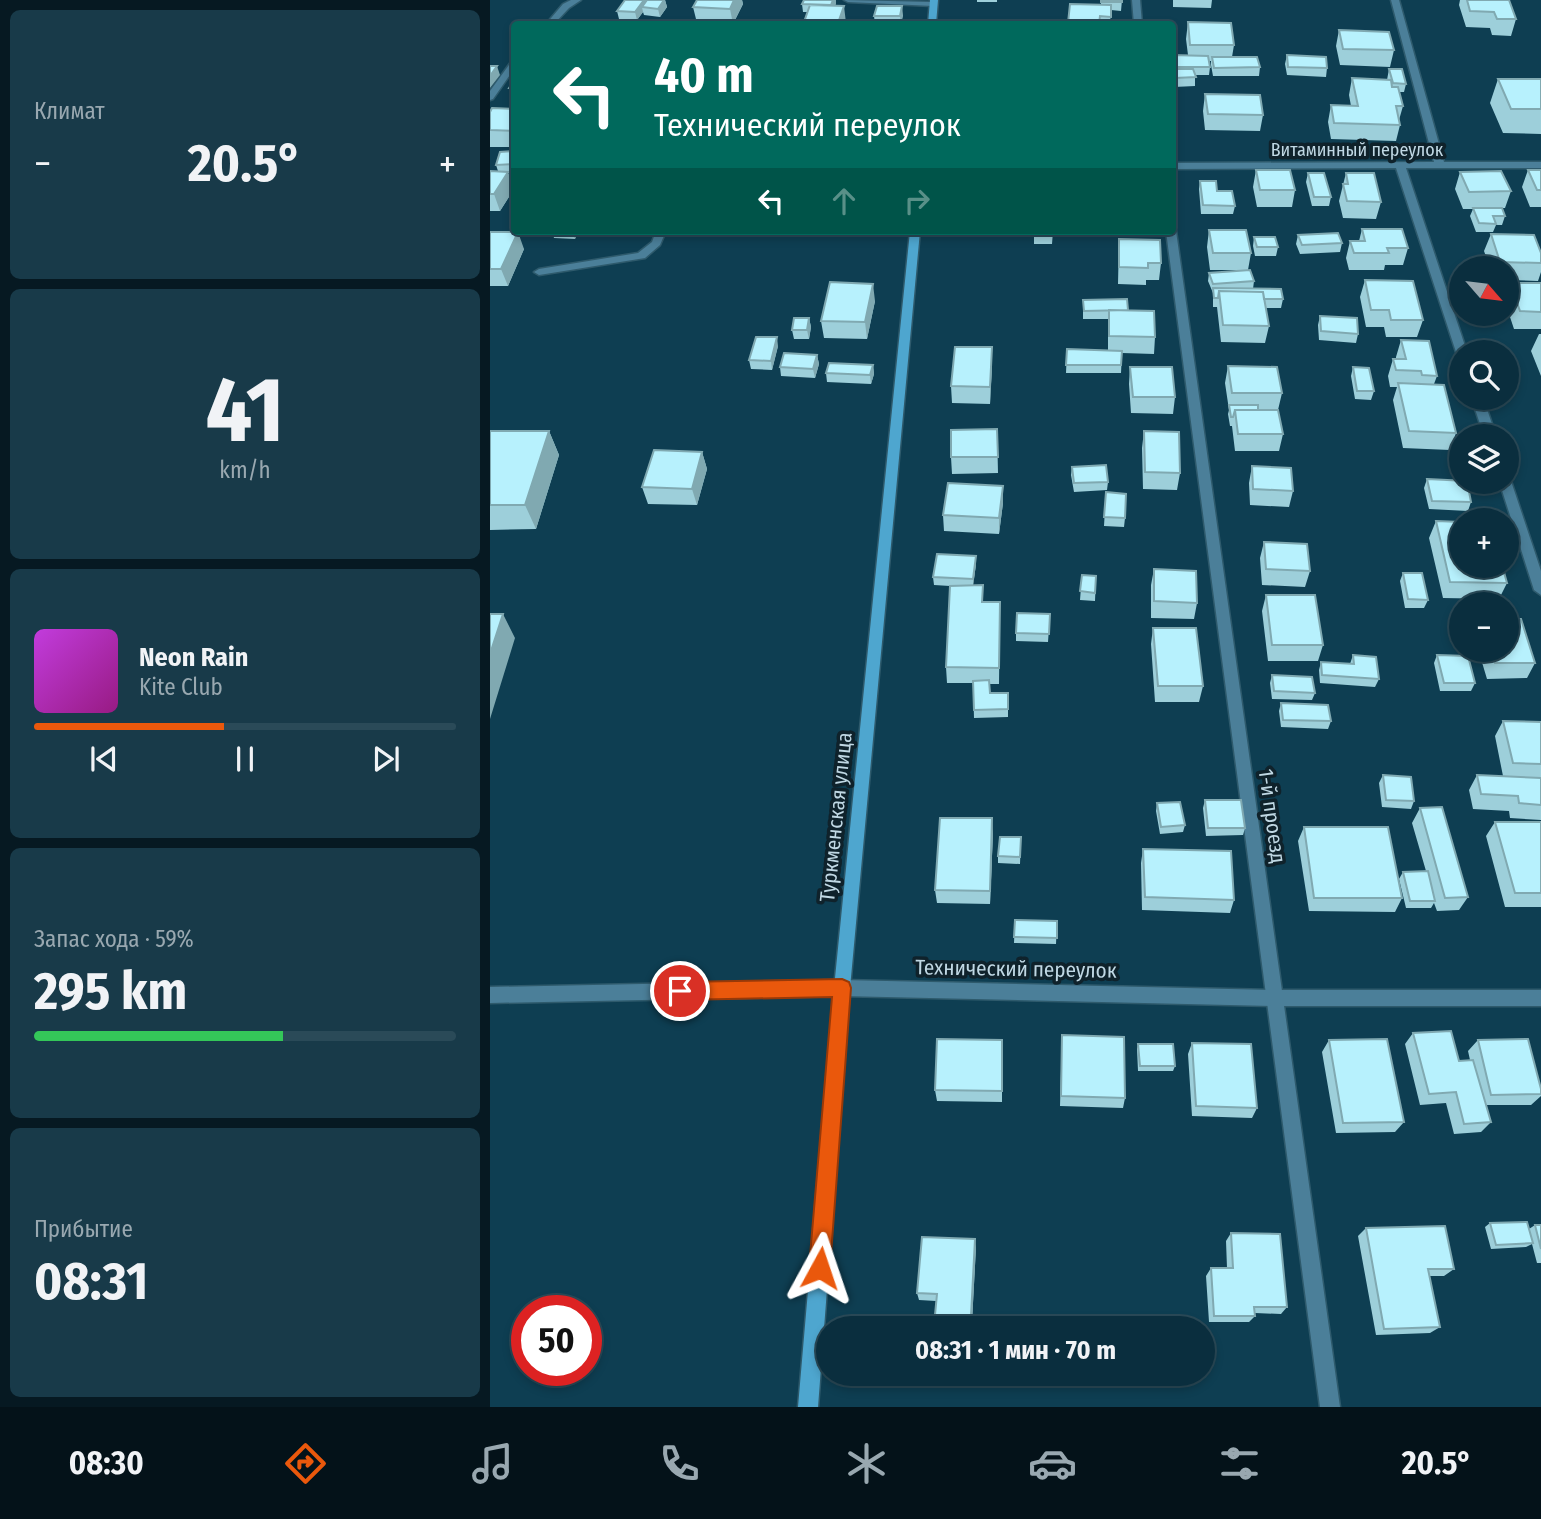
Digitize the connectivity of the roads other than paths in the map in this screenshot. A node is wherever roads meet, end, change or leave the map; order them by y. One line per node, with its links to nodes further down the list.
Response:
1 (577, 0): 6 (street)
2 (848, 0): 5 (street)
3 (1136, 0): 8 (street)
4 (1395, 0): 14 (street)
5 (933, 2): 7 (main road)
6 (553, 21)
7 (932, 21)
8 (1138, 21)
9 (511, 68): 10 (street)
10 (490, 97)
11 (1400, 165): 13 (street, Витаминный переулок); 14 (street, Витаминный переулок); 21 (street)
12 (1541, 165): 14 (street, Витаминный переулок)
13 (1176, 166)
14 (1440, 166)
15 (511, 179): 16 (street)
16 (490, 181)
17 (659, 235): 20 (street)
18 (915, 235): 24 (main road, Туркменская улица)
19 (1172, 235): 26 (street, 1-й проезд)
20 (539, 272)
21 (1458, 340)
22 (1509, 494): 23 (street)
23 (1541, 590)
24 (842, 988): 25 (street, Технический переулок); 26 (street, Технический переулок); 28 (main road, Туркменская улица)
25 (490, 995)
26 (1275, 998): 27 (street, Технический переулок); 29 (street, 1-й проезд)
27 (1541, 998)
28 (808, 1407)
29 (1330, 1407)

